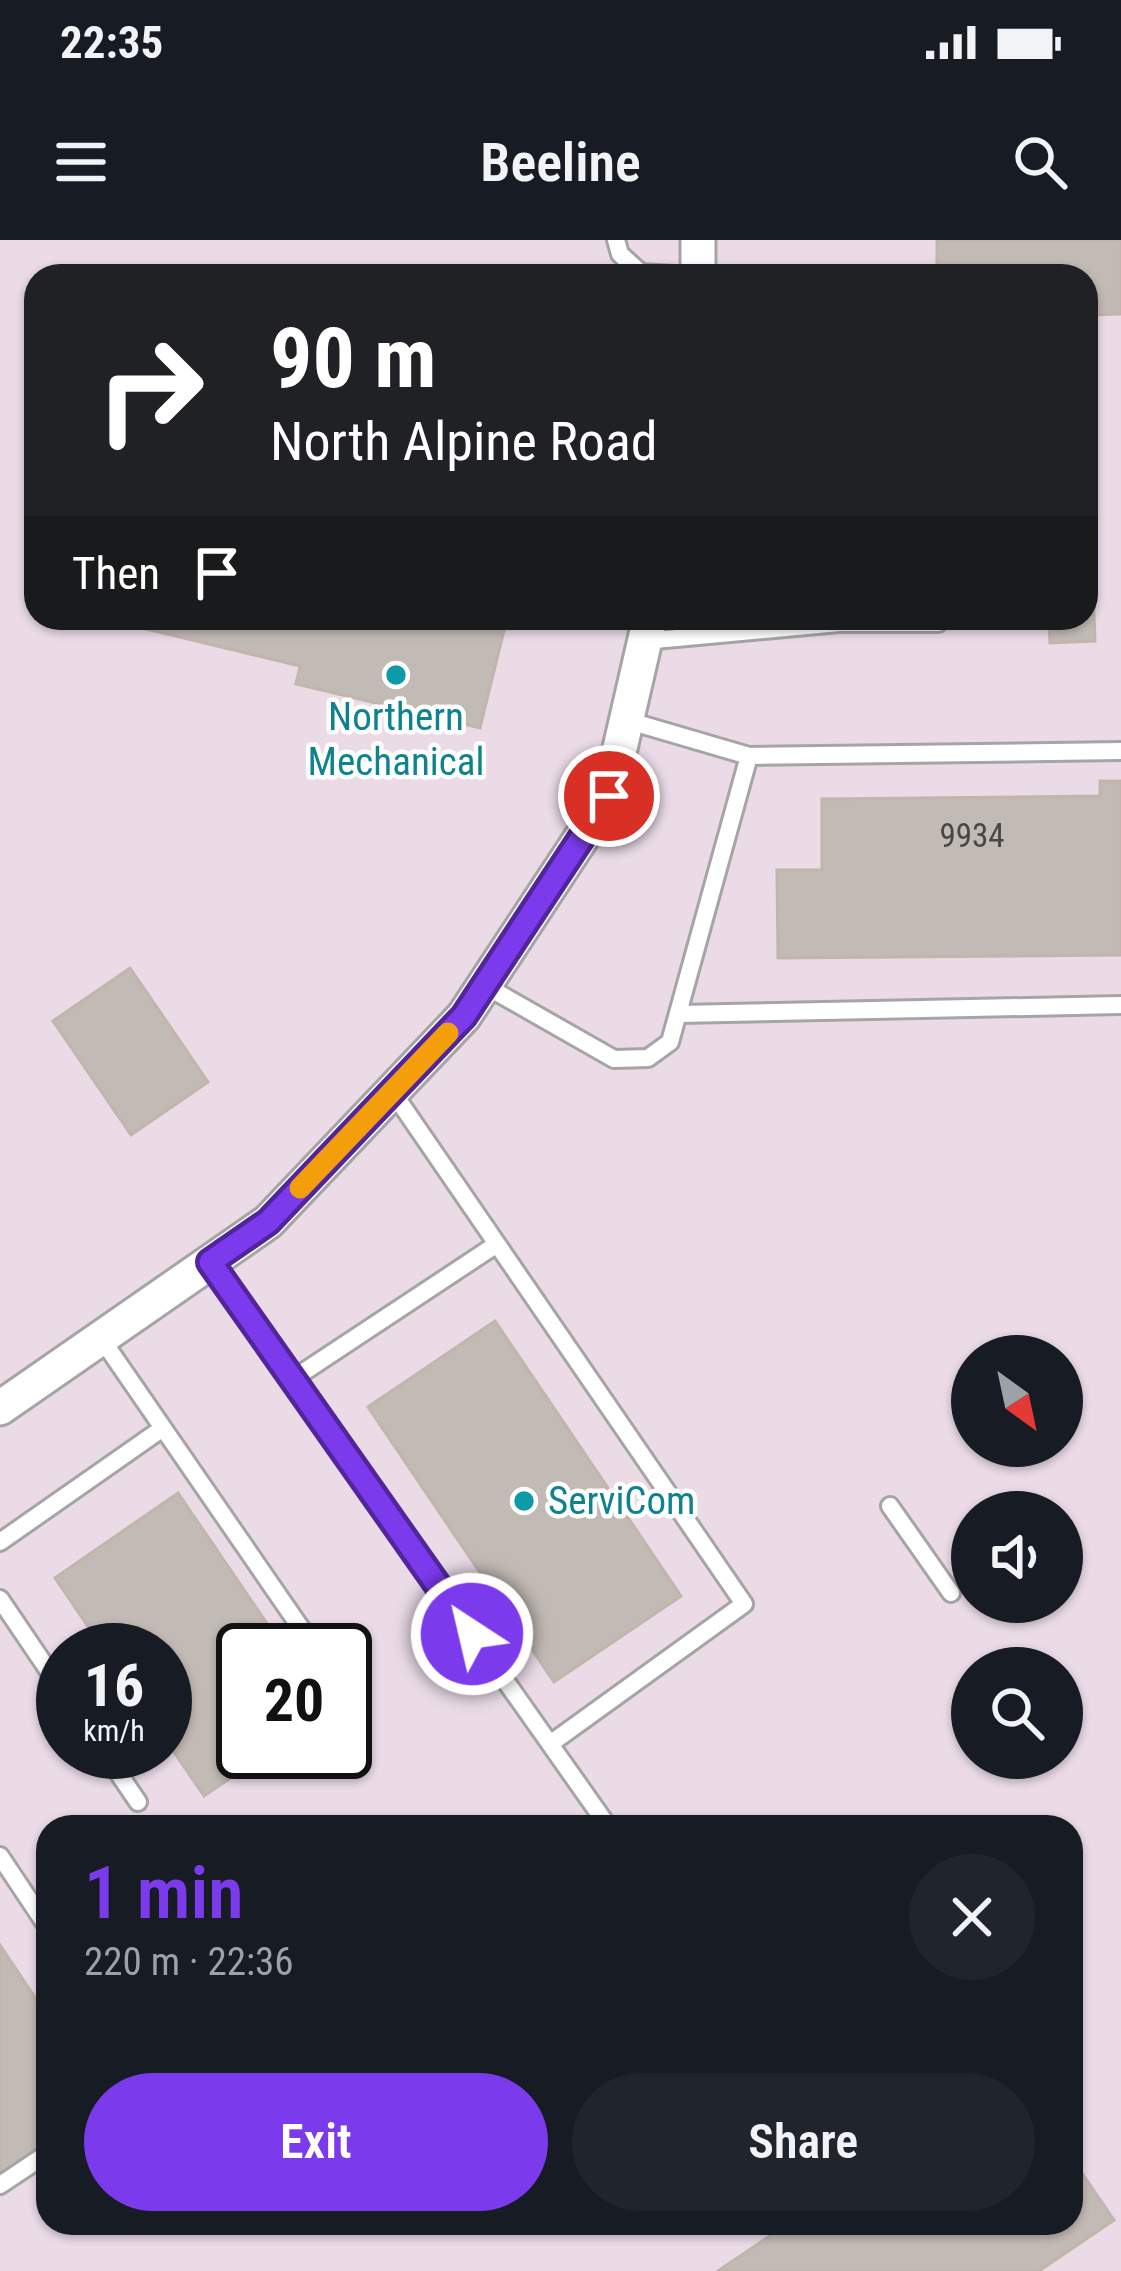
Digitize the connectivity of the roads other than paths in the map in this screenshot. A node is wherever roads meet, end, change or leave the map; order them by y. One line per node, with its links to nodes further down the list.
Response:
1 (647, 630): 2 (street)
2 (626, 720): 4 (lane); 5 (street)
3 (1121, 751): 4 (lane)
4 (749, 756): 7 (lane)
5 (484, 985): 7 (lane); 8 (street)
6 (1121, 1005): 7 (lane)
7 (678, 1014)
8 (392, 1091): 9 (lane); 10 (street)
9 (497, 1244): 12 (lane); 21 (lane)
10 (210, 1262): 11 (street); 12 (lane)
11 (101, 1339): 13 (street); 14 (lane)
12 (292, 1379): 21 (lane)
13 (0, 1408)
14 (163, 1428): 16 (lane); 19 (lane)
15 (890, 1506): 17 (lane)
16 (0, 1542)
17 (951, 1593)
18 (0, 1599): 20 (lane)
19 (297, 1623)
20 (36, 1652)
21 (550, 1744): 24 (lane)
22 (122, 1779): 23 (lane)
23 (138, 1802)
24 (600, 1815)
25 (0, 1856): 26 (lane)
26 (36, 1910)
27 (36, 2161): 28 (lane)
28 (0, 2185)

